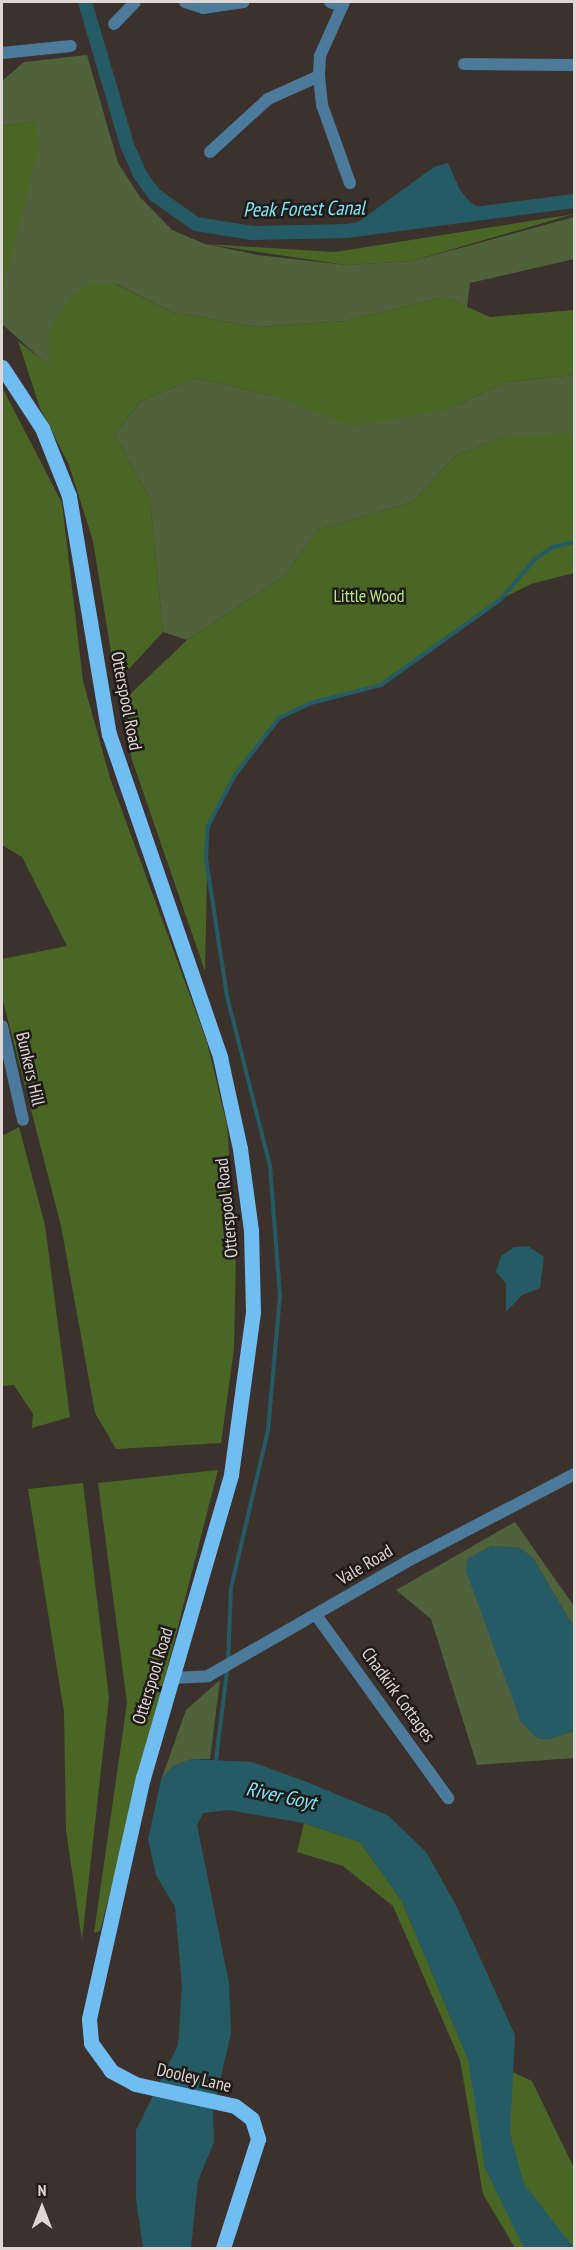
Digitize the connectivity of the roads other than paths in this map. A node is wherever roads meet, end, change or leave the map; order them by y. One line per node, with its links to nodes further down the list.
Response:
1 (135, 2): 6 (street)
2 (185, 2): 3 (street)
3 (244, 2)
4 (330, 2): 5 (street)
5 (343, 4): 12 (street)
6 (114, 24)
7 (71, 46): 8 (street)
8 (6, 54): 9 (street)
9 (2, 64)
10 (464, 64): 11 (street)
11 (574, 65)
12 (318, 76): 13 (street); 14 (street)
13 (210, 152)
14 (350, 183)
15 (2, 367): 20 (main road, Otterspool Road)
16 (2, 1026): 17 (street, Bunkers Hill)
17 (23, 1120)
18 (574, 1474): 19 (street, Vale Road)
19 (316, 1615): 20 (street, Vale Road); 21 (street, Chadkirk Cottages)
20 (173, 1678): 22 (main road, Otterspool Road)
21 (448, 1798)
22 (102, 2063): 23 (main road, Dooley Lane)
23 (223, 2248)

